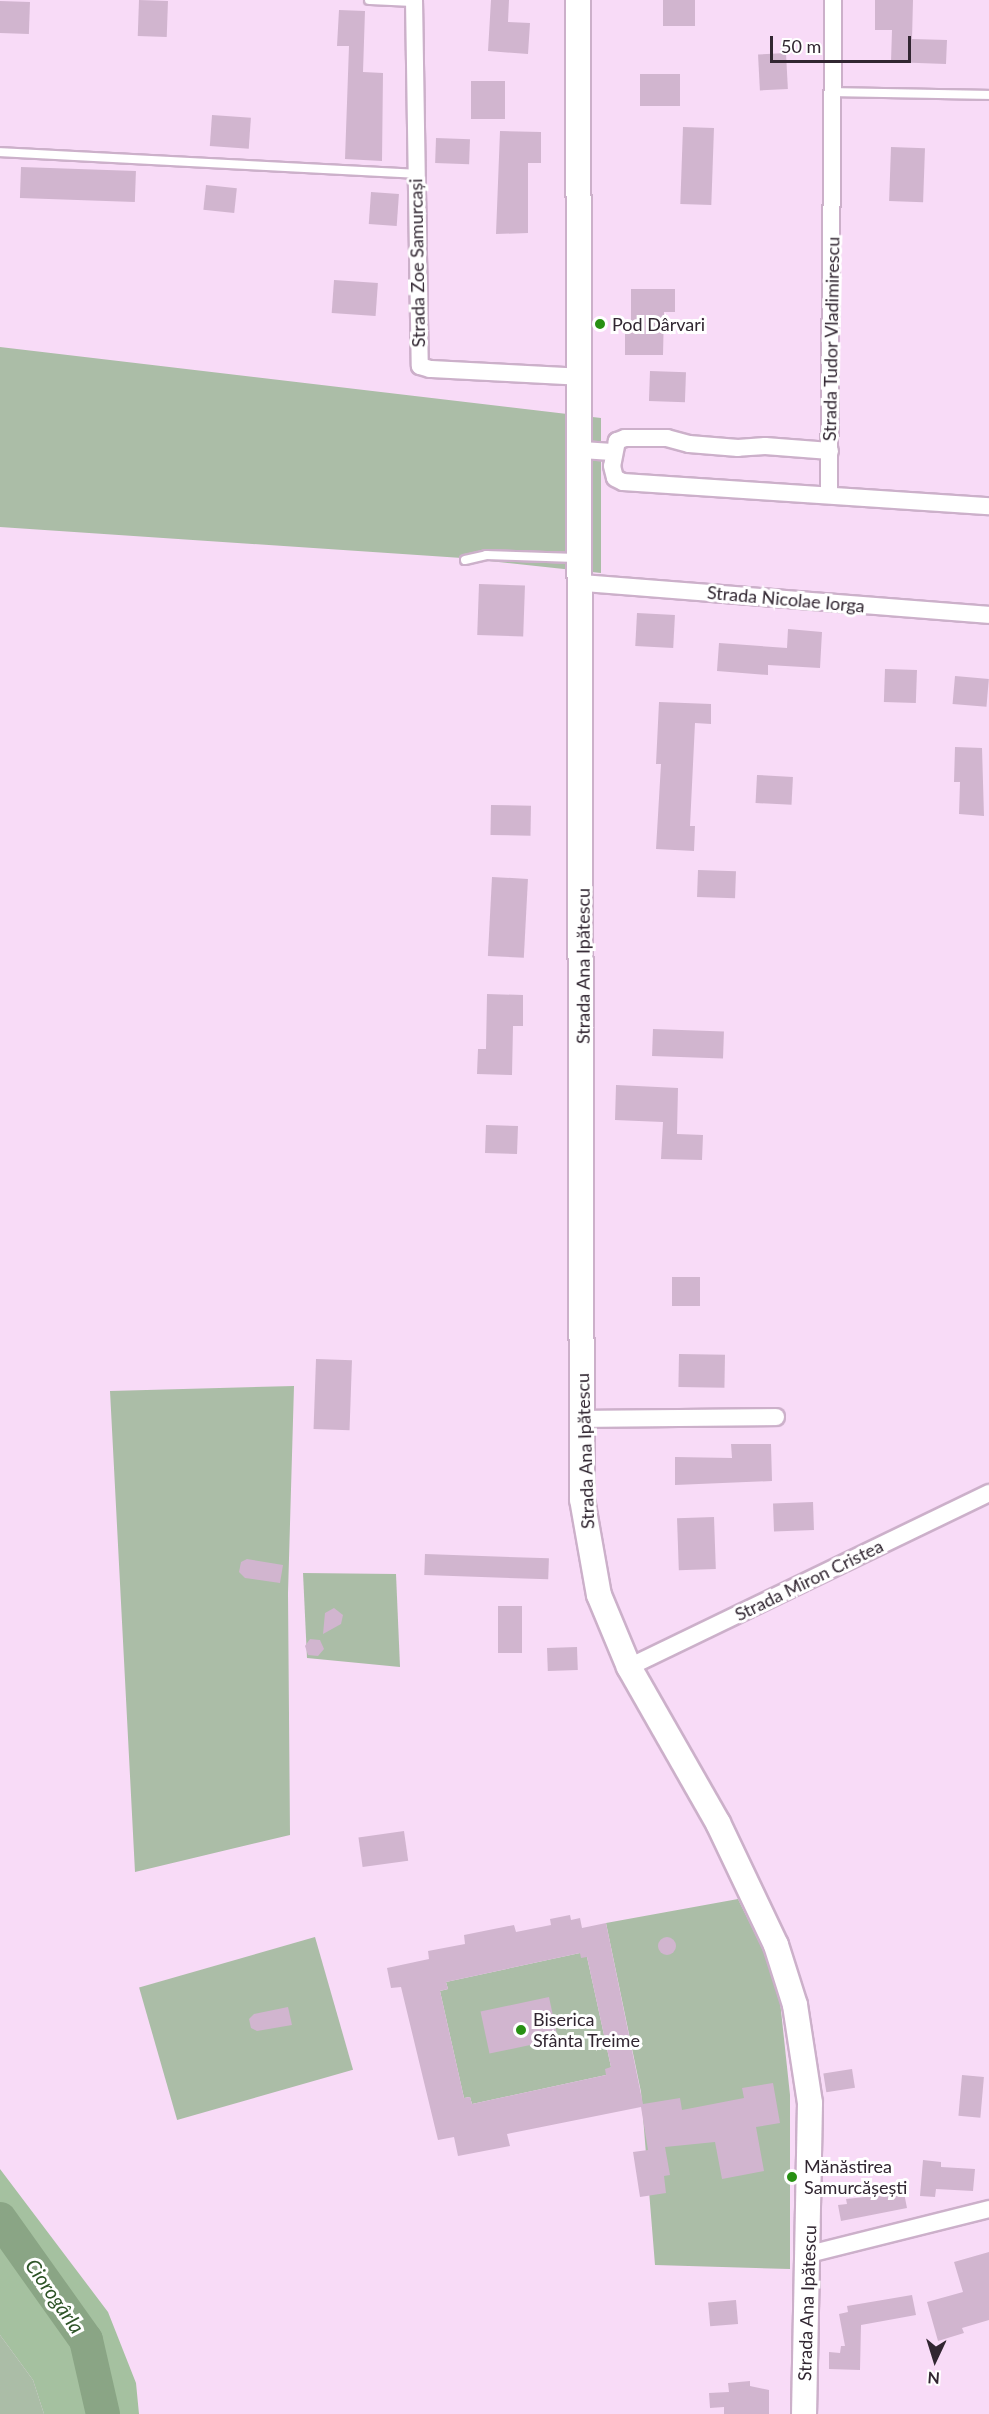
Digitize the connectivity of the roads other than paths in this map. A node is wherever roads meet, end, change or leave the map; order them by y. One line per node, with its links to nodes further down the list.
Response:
1 (369, 0): 4 (lane)
2 (578, 0): 9 (main road, Strada Ana Ipătescu)
3 (833, 0): 5 (street, Strada Tudor Vladimirescu)
4 (414, 1): 8 (street, Strada Zoe Samurcași)
5 (833, 92): 6 (lane); 10 (street, Strada Tudor Vladimirescu)
6 (989, 95)
7 (0, 152): 8 (lane)
8 (416, 174): 9 (street, Strada Zoe Samurcași)
9 (581, 377): 12 (main road, Strada Ana Ipătescu)
10 (830, 451): 11 (street, Strada Tudor Vladimirescu); 13 (street)
11 (612, 452): 12 (street); 13 (street)
12 (582, 461): 15 (main road, Strada Ana Ipătescu)
13 (829, 494): 14 (street)
14 (989, 506)
15 (583, 558): 16 (lane); 17 (main road, Strada Ana Ipătescu)
16 (465, 560)
17 (583, 583): 18 (street, Strada Nicolae Iorga); 20 (main road, Strada Ana Ipătescu)
18 (989, 615)
19 (776, 1418): 20 (street)
20 (582, 1419): 22 (main road, Strada Ana Ipătescu)
21 (989, 1493): 22 (street, Strada Miron Cristea)
22 (629, 1667): 24 (main road, Strada Ana Ipătescu)
23 (989, 2209): 24 (street)
24 (809, 2254): 25 (main road, Strada Ana Ipătescu)
25 (804, 2414)

